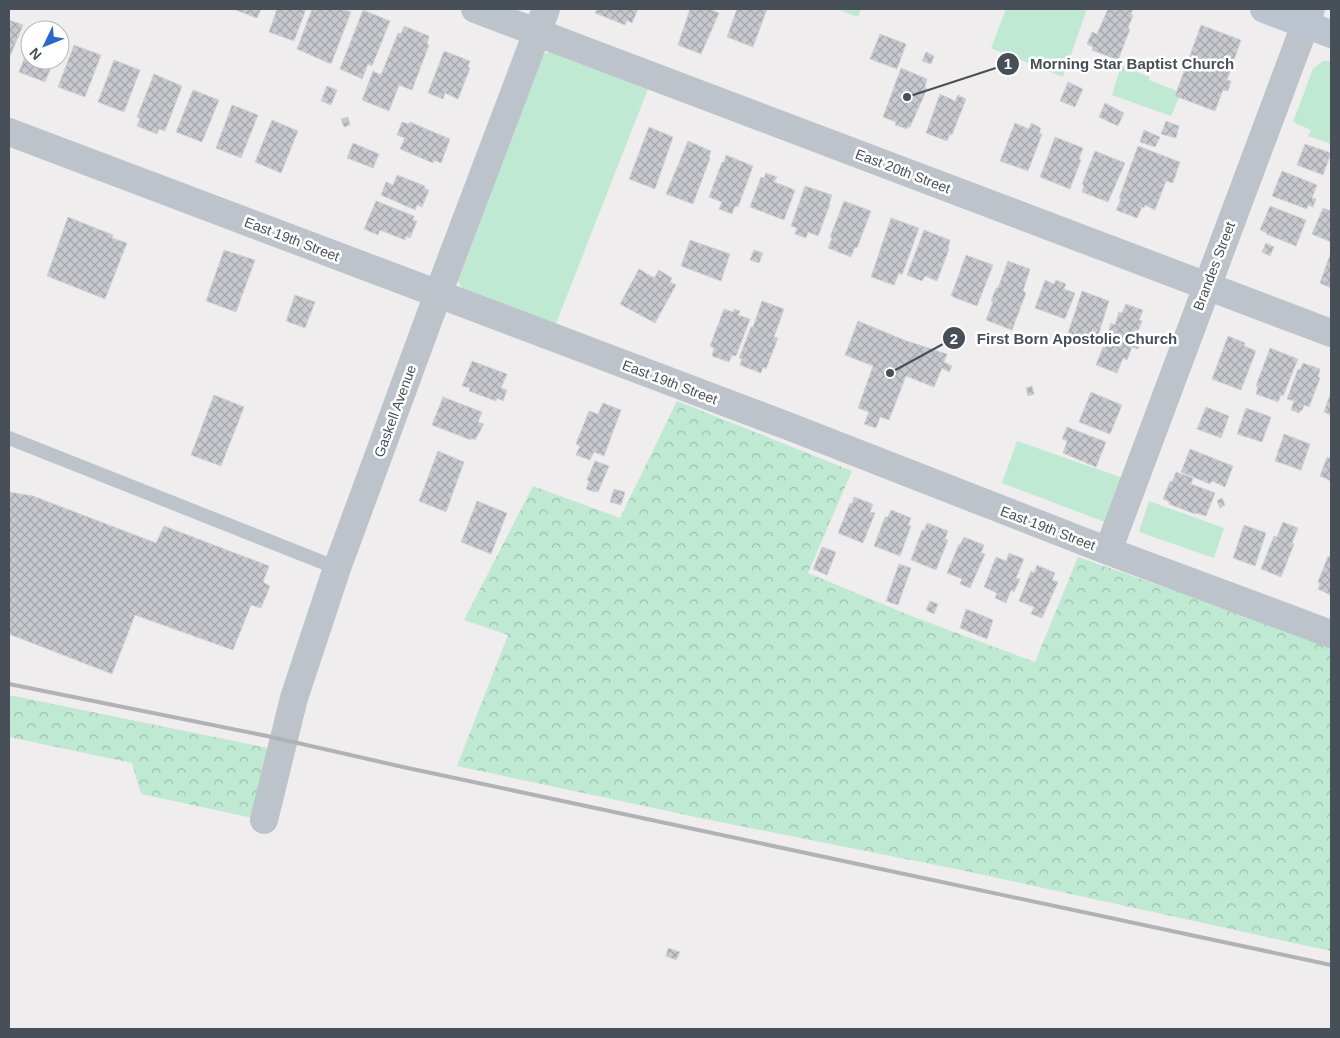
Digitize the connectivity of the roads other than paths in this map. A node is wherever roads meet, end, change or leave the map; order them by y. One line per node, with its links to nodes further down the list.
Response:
1 (475, 9): 4 (street, East 20th Street)
2 (1264, 9): 3 (main road)
3 (1308, 17): 5 (main road); 7 (street, Brandes Street)
4 (542, 20): 7 (street, East 20th Street); 8 (street, Gaskell Avenue)
5 (1331, 34)
6 (9, 132): 8 (street, East 19th Street)
7 (1206, 286): 9 (street, East 20th Street); 11 (street, Brandes Street)
8 (438, 294): 11 (street, East 19th Street); 12 (street, Gaskell Avenue)
9 (1331, 333)
10 (9, 438): 12 (lane)
11 (1108, 551): 13 (street, East 19th Street)
12 (337, 568): 14 (street, Gaskell Avenue)
13 (1331, 634)
14 (264, 820)

